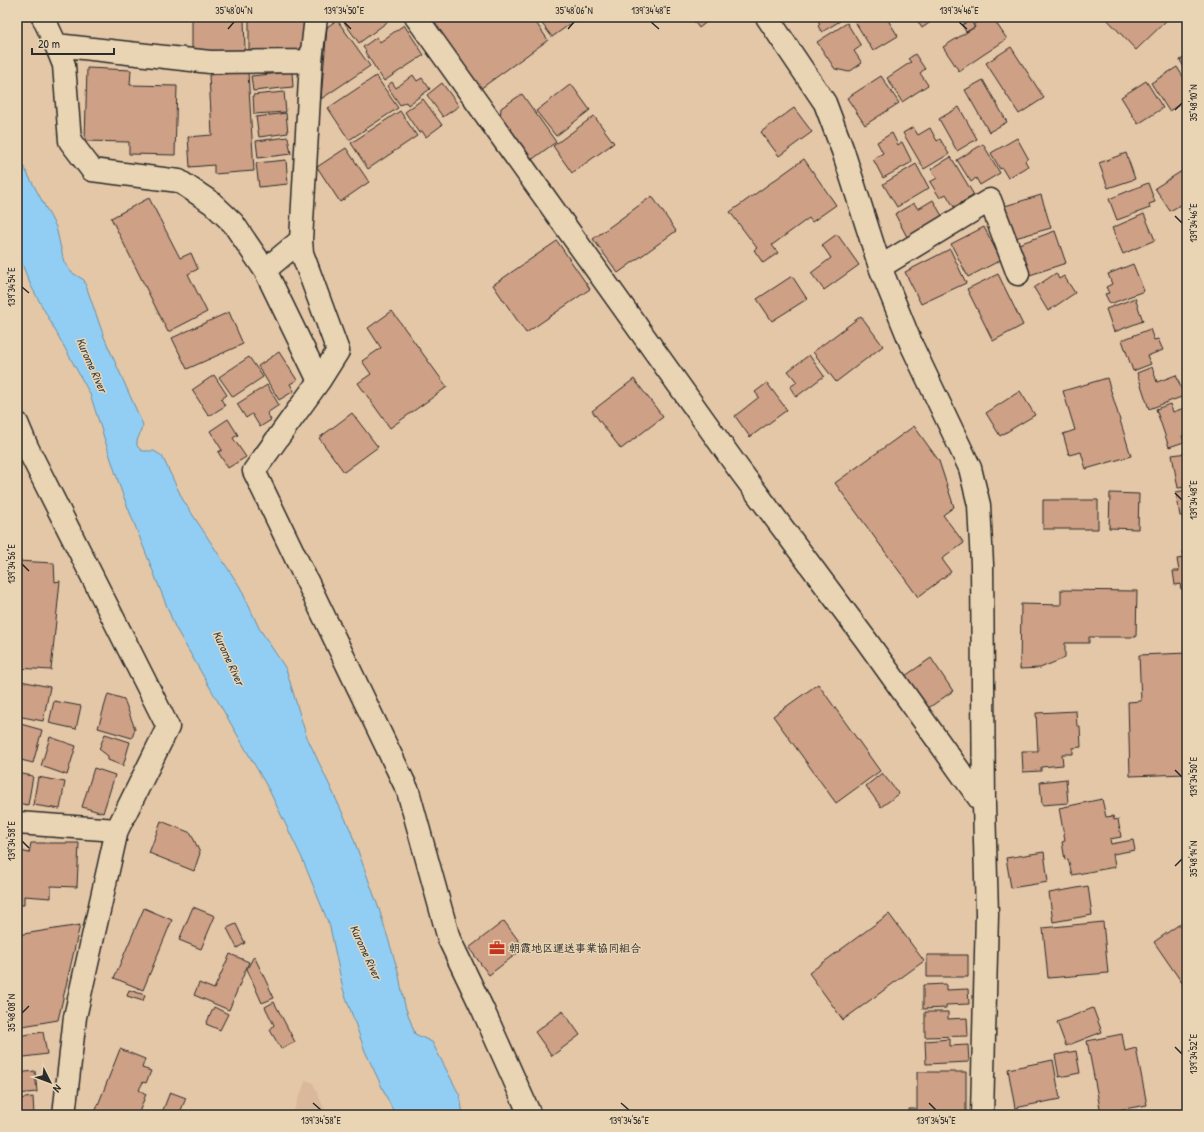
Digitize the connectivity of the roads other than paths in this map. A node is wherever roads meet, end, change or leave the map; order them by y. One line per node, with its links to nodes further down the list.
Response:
1 (43, 17): 5 (street)
2 (316, 17): 6 (street)
3 (416, 17): 13 (street)
4 (767, 17): 8 (street)
5 (56, 45): 6 (street); 9 (street)
6 (311, 61): 7 (street)
7 (301, 240): 9 (street); 11 (street)
8 (880, 267): 10 (street); 13 (street)
9 (265, 270): 11 (street)
10 (1018, 274)
11 (319, 381): 17 (street)
12 (17, 423): 15 (street)
13 (984, 805): 18 (street)
14 (17, 823): 15 (street)
15 (117, 830): 16 (street)
16 (64, 1115)
17 (530, 1115)
18 (982, 1115)

